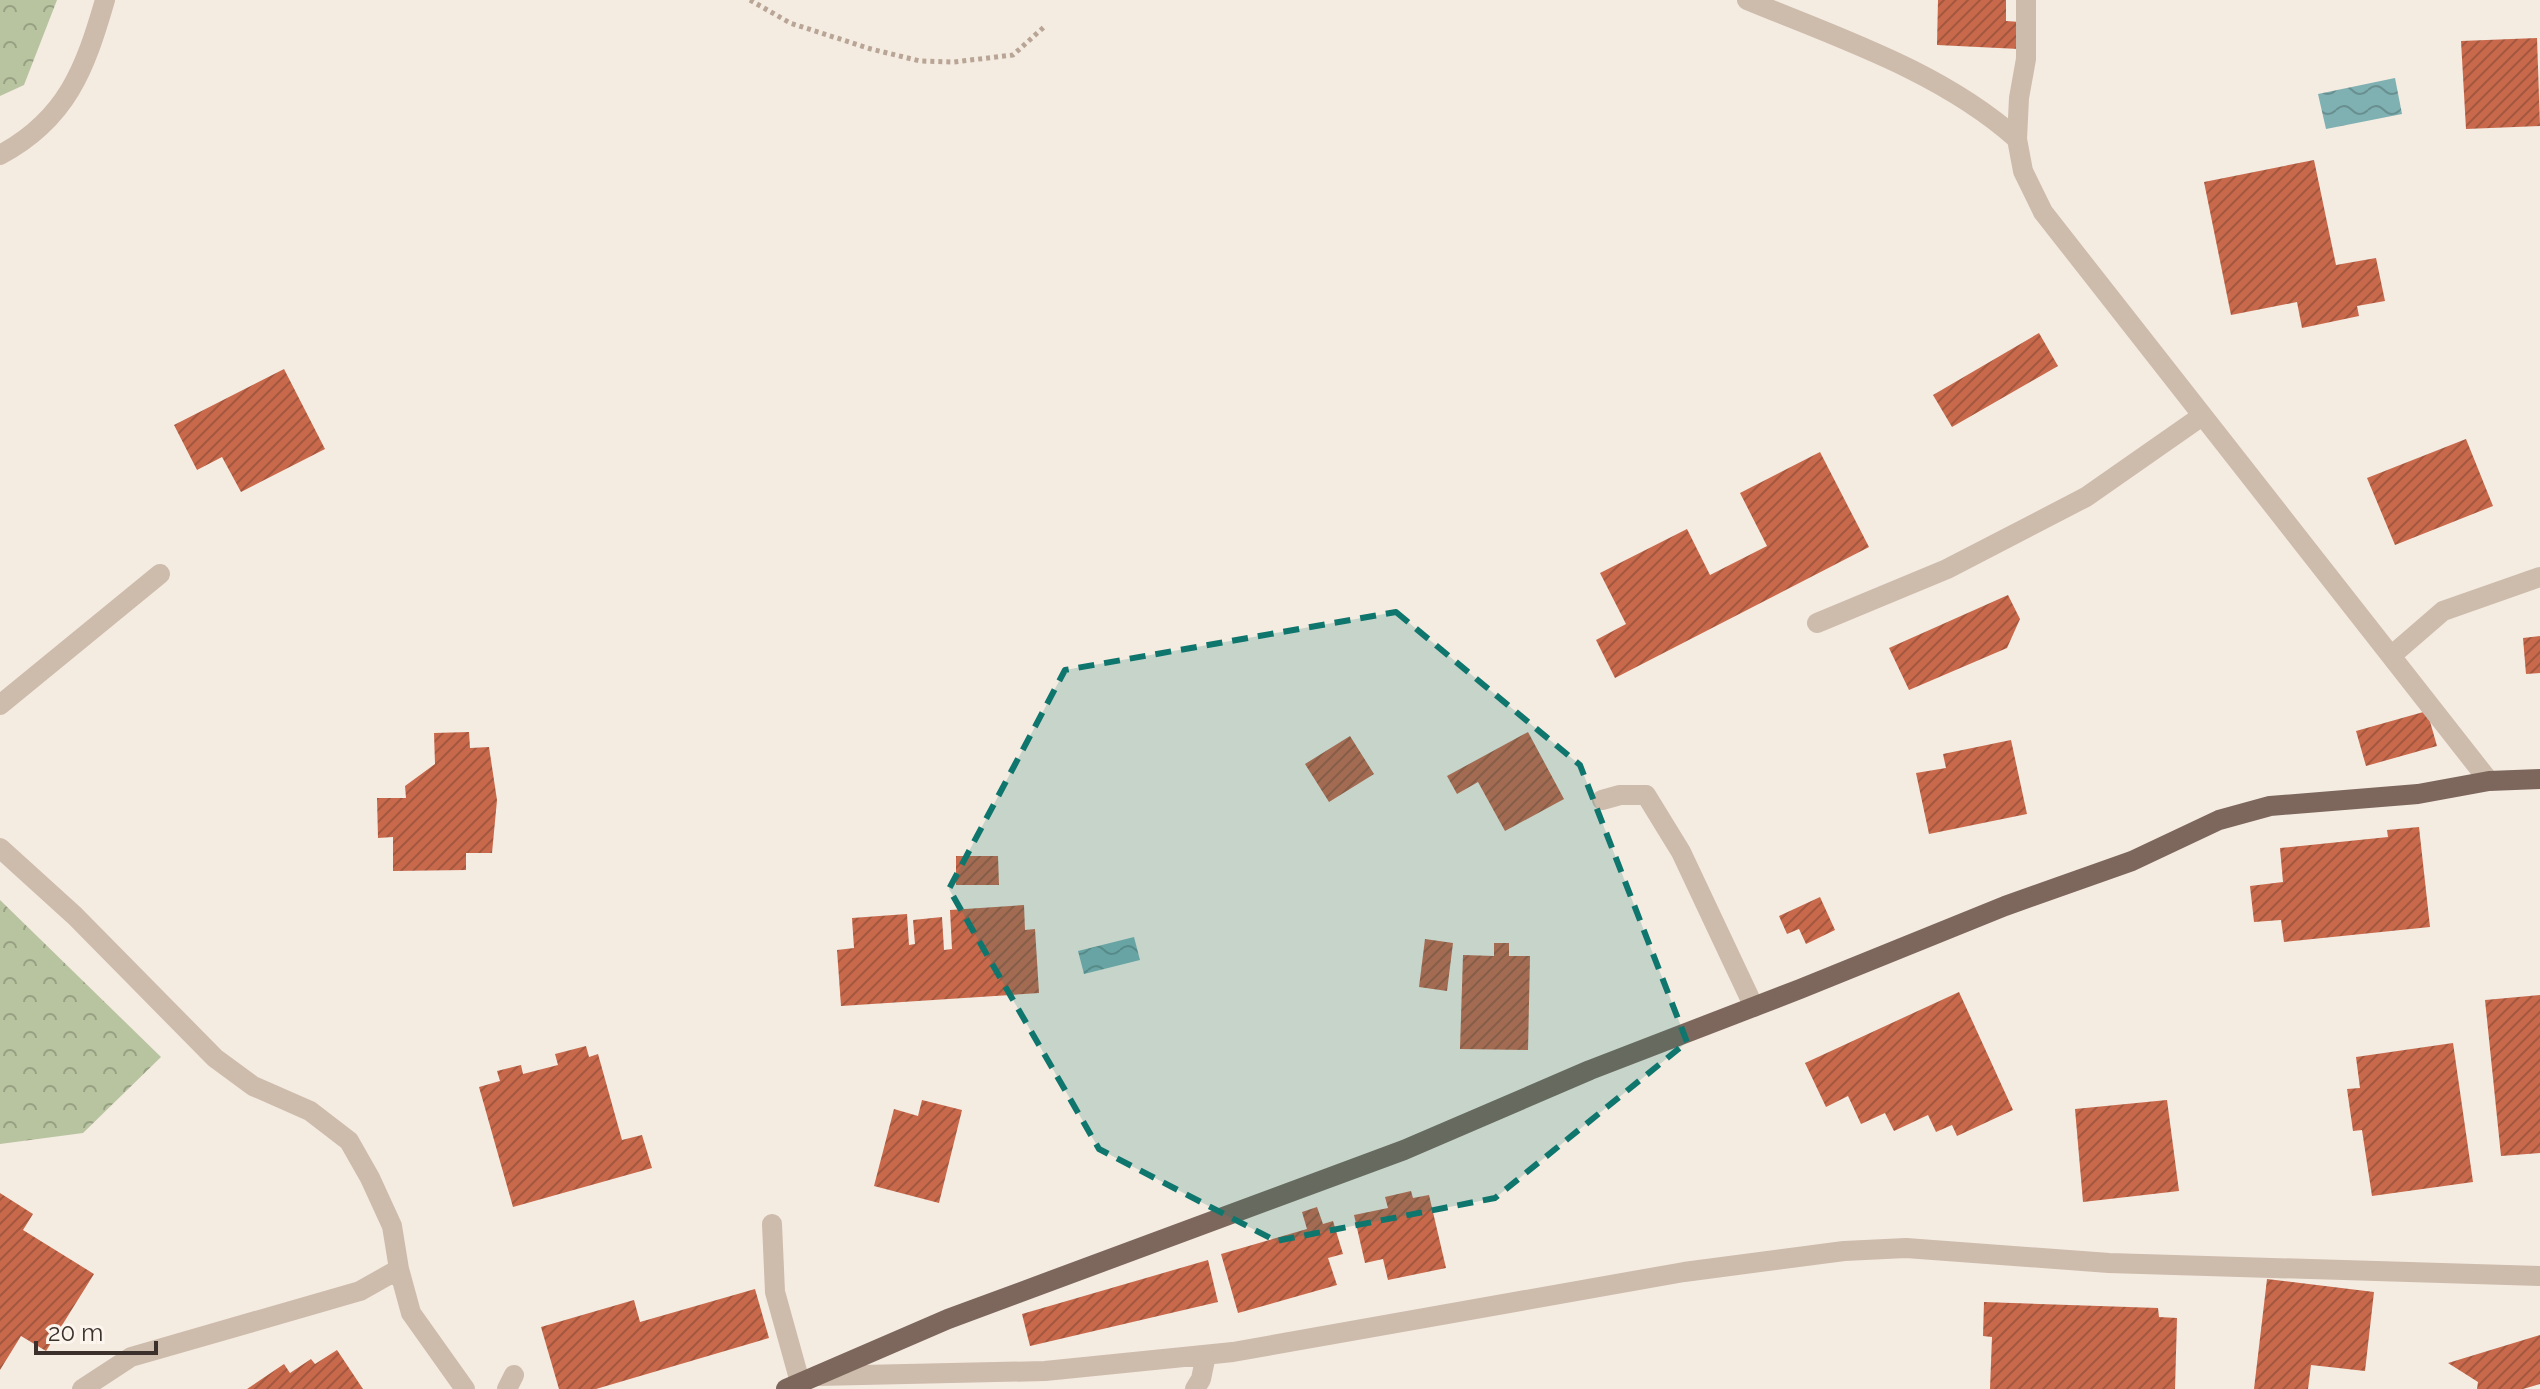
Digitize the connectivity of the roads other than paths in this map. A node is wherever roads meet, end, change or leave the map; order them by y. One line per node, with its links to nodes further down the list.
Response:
1 (105, 0): 5 (street)
2 (1747, 0): 4 (street)
3 (2026, 0): 4 (street)
4 (2017, 139): 6 (street)
5 (0, 155)
6 (2202, 416): 9 (street); 10 (street)
7 (160, 574): 11 (street)
8 (2540, 577): 10 (street)
9 (1817, 623)
10 (2391, 656): 13 (street)
11 (0, 705)
12 (2540, 779): 13 (main road)
13 (2489, 781): 16 (main road)
14 (1602, 800): 16 (street)
15 (0, 848): 18 (street)
16 (1754, 1007): 21 (main road)
17 (772, 1224): 21 (street)
18 (399, 1269): 22 (street); 23 (street)
19 (2540, 1276): 20 (street)
20 (1206, 1355): 21 (street); 24 (street)
21 (800, 1383)
22 (82, 1389)
23 (465, 1389)
24 (1195, 1389)

